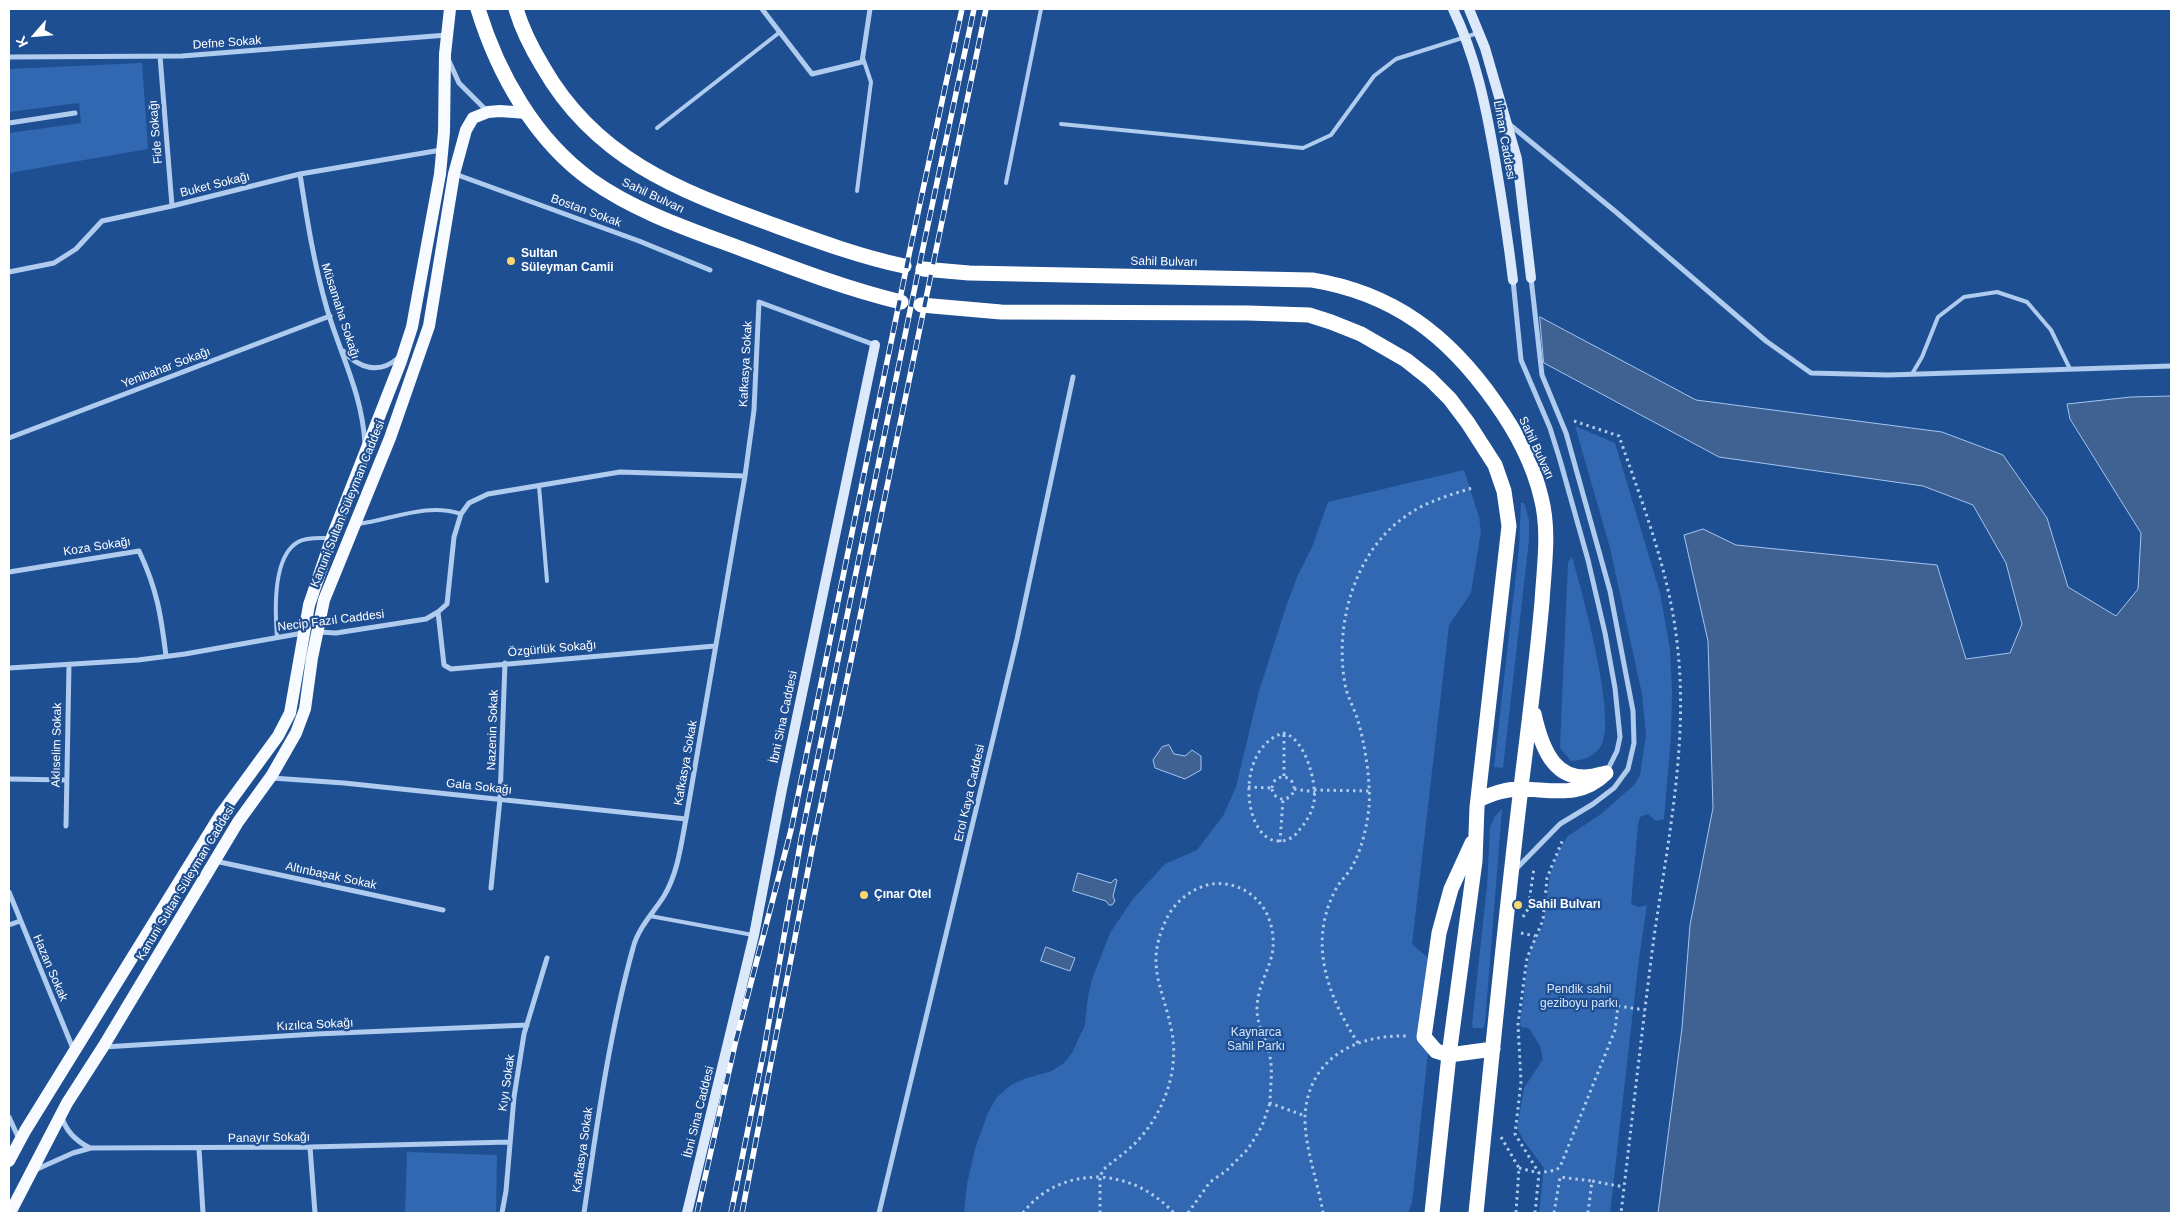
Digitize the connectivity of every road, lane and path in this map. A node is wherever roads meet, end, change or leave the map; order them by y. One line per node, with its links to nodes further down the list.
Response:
1 (450, 9): 11 (main road, Kanuni Sultan Süleyman Caddesi)
2 (478, 9): 19 (highway, Sahil Bulvarı)
3 (516, 9): 30 (highway, Sahil Bulvarı)
4 (762, 9): 9 (street)
5 (870, 9): 15 (street)
6 (1041, 9): 27 (lane)
7 (1453, 9): 12 (street, Liman Caddesi)
8 (1469, 9): 10 (street, Liman Caddesi)
9 (780, 32): 15 (street); 23 (lane)
10 (1479, 32): 12 (lane); 20 (street, Liman Caddesi)
11 (447, 36): 13 (main road, Kanuni Sultan Süleyman Caddesi); 14 (street, Defne Sokak)
12 (1466, 36): 22 (lane); 35 (street, Liman Caddesi)
13 (445, 54): 17 (street); 24 (main road, Kanuni Sultan Süleyman Caddesi)
14 (160, 56): 16 (street, Defne Sokak); 29 (street, Fide Sokağı)
15 (862, 56): 28 (lane)
16 (9, 57)
17 (488, 112): 19 (main road); 26 (main road, Kanuni Sultan Süleyman Caddesi)
18 (75, 113): 21 (street)
19 (527, 113): 37 (highway, Sahil Bulvarı)
20 (1506, 122): 34 (street, Liman Caddesi); 45 (street)
21 (9, 123)
22 (1062, 124)
23 (657, 128)
24 (442, 150): 25 (street, Buket Sokağı); 42 (main road, Kanuni Sultan Süleyman Caddesi)
25 (300, 174): 29 (street, Buket Sokağı); 39 (street, Müsamaha Sokağı)
26 (454, 174): 32 (street, Bostan Sokak); 53 (main road, Kanuni Sultan Süleyman Caddesi)
27 (1006, 183)
28 (857, 191)
29 (172, 206): 33 (street, Buket Sokağı)
30 (904, 266)
31 (923, 269): 66 (highway, Sahil Bulvarı)
32 (710, 270)
33 (9, 272)
34 (1531, 278): 87 (street)
35 (1512, 280): 68 (street)
36 (759, 302): 40 (street, İbni Sina Caddesi); 49 (street, Kafkasya Sokak)
37 (901, 302)
38 (921, 305): 81 (highway)
39 (330, 316): 41 (street, Müsamaha Sokağı); 47 (street, Yenibahar Sokağı)
40 (875, 345): 95 (street, İbni Sina Caddesi)
41 (341, 348): 42 (street); 48 (street, Müsamaha Sokağı)
42 (404, 352): 48 (main road, Kanuni Sultan Süleyman Caddesi)
43 (2171, 366): 44 (street)
44 (2070, 369): 45 (street); 45 (lane)
45 (1912, 374)
46 (1074, 376): 128 (street, Erol Kaya Caddesi)
47 (9, 438)
48 (366, 452): 54 (main road, Kanuni Sultan Süleyman Caddesi)
49 (745, 476): 50 (street); 61 (street, Kafkasya Sokak)
50 (540, 486): 52 (street); 56 (lane)
51 (1472, 488): 78 (path)
52 (461, 514): 53 (lane); 57 (street)
53 (354, 524): 58 (main road, Kanuni Sultan Süleyman Caddesi)
54 (332, 537): 59 (main road, Kanuni Sultan Süleyman Caddesi); 60 (lane)
55 (9, 572): 62 (street, Koza Sokağı)
56 (547, 581)
57 (438, 612): 58 (street, Necip Fazıl Caddesi); 63 (street, Özgürlük Sokağı)
58 (317, 632): 59 (street, Necip Fazıl Caddesi); 70 (main road, Kanuni Sultan Süleyman Caddesi)
59 (303, 633): 60 (street, Necip Fazıl Caddesi); 104 (main road, Kanuni Sultan Süleyman Caddesi)
60 (277, 638): 62 (street, Necip Fazıl Caddesi)
61 (715, 646): 63 (street, Özgürlük Sokağı); 82 (street, Kafkasya Sokak)
62 (166, 656): 64 (street, Necip Fazıl Caddesi)
63 (506, 663): 79 (street, Nazenin Sokak)
64 (69, 665): 65 (street, Necip Fazıl Caddesi); 72 (street, Aklıselim Sokak)
65 (9, 668)
66 (1531, 704): 68 (highway); 75 (highway, Sahil Bulvarı)
67 (1284, 733): 69 (path); 73 (path); 77 (path)
68 (1606, 773): 75 (highway)
69 (1284, 776): 74 (path); 76 (path)
70 (270, 778): 79 (street, Gala Sokağı); 86 (main road, Kanuni Sultan Süleyman Caddesi)
71 (9, 779): 72 (street)
72 (66, 780): 83 (street, Aklıselim Sokak)
73 (1248, 787): 74 (path); 85 (path)
74 (1272, 788): 80 (path)
75 (1521, 788): 81 (highway); 87 (highway, Sahil Bulvarı)
76 (1294, 789): 77 (path); 80 (path)
77 (1314, 791): 78 (path); 85 (path)
78 (1369, 791): 101 (path)
79 (500, 799): 82 (street, Gala Sokağı); 88 (street, Nazenin Sokak)
80 (1283, 799): 85 (path)
81 (1478, 800): 84 (highway)
82 (686, 819): 91 (street, Kafkasya Sokak)
83 (66, 826)
84 (1476, 832): 100 (highway); 105 (highway)
85 (1280, 842)
86 (214, 861): 90 (street, Altınbaşak Sokak); 102 (main road, Kanuni Sultan Süleyman Caddesi)
87 (1511, 875): 103 (highway, Sahil Bulvarı)
88 (491, 888)
89 (9, 892): 92 (street, Hazan Sokak)
90 (443, 910)
91 (650, 916): 95 (lane); 126 (street, Kafkasya Sokak)
92 (20, 920): 93 (street); 104 (street, Hazan Sokak)
93 (9, 925)
94 (1516, 932): 96 (path)
95 (754, 935): 127 (street, İbni Sina Caddesi)
96 (1535, 936)
97 (547, 958): 99 (street, Kıyı Sokak)
98 (1645, 1010): 116 (path)
99 (527, 1025): 102 (street, Kızılca Sokağı); 111 (street, Kıyı Sokak)
100 (1424, 1037): 101 (path); 105 (highway)
101 (1358, 1043): 108 (path)
102 (103, 1047): 107 (main road, Kanuni Sultan Süleyman Caddesi)
103 (1493, 1049): 105 (highway); 135 (highway, Sahil Bulvarı)
104 (74, 1052): 110 (main road, Kanuni Sultan Süleyman Caddesi)
105 (1449, 1055): 134 (highway)
106 (1270, 1103): 108 (path); 118 (path); 132 (path)
107 (61, 1115): 112 (street); 117 (main road, Kanuni Sultan Süleyman Caddesi)
108 (1305, 1116): 133 (path)
109 (9, 1117): 110 (street)
110 (20, 1140): 115 (main road, Kanuni Sultan Süleyman Caddesi)
111 (510, 1142): 113 (street, Panayır Sokağı); 125 (street, Kıyı Sokak)
112 (91, 1148): 114 (street, Panayır Sokağı); 117 (street, Panayır Sokağı)
113 (310, 1148): 114 (street, Panayır Sokağı); 124 (street)
114 (199, 1149): 123 (street)
115 (9, 1161)
116 (1557, 1169): 119 (path); 136 (path)
117 (32, 1171): 122 (main road, Kanuni Sultan Süleyman Caddesi)
118 (1100, 1177): 129 (path); 130 (path); 131 (path)
119 (1562, 1177): 120 (path); 137 (path)
120 (1592, 1181): 121 (path); 138 (path)
121 (1624, 1186)
122 (10, 1213)
123 (203, 1213)
124 (315, 1213)
125 (502, 1213)
126 (584, 1213)
127 (687, 1213)
128 (879, 1213)
129 (1023, 1213)
130 (1100, 1213)
131 (1174, 1213)
132 (1188, 1213)
133 (1323, 1213)
134 (1432, 1213)
135 (1476, 1213)
136 (1535, 1213)
137 (1554, 1213)
138 (1588, 1213)

